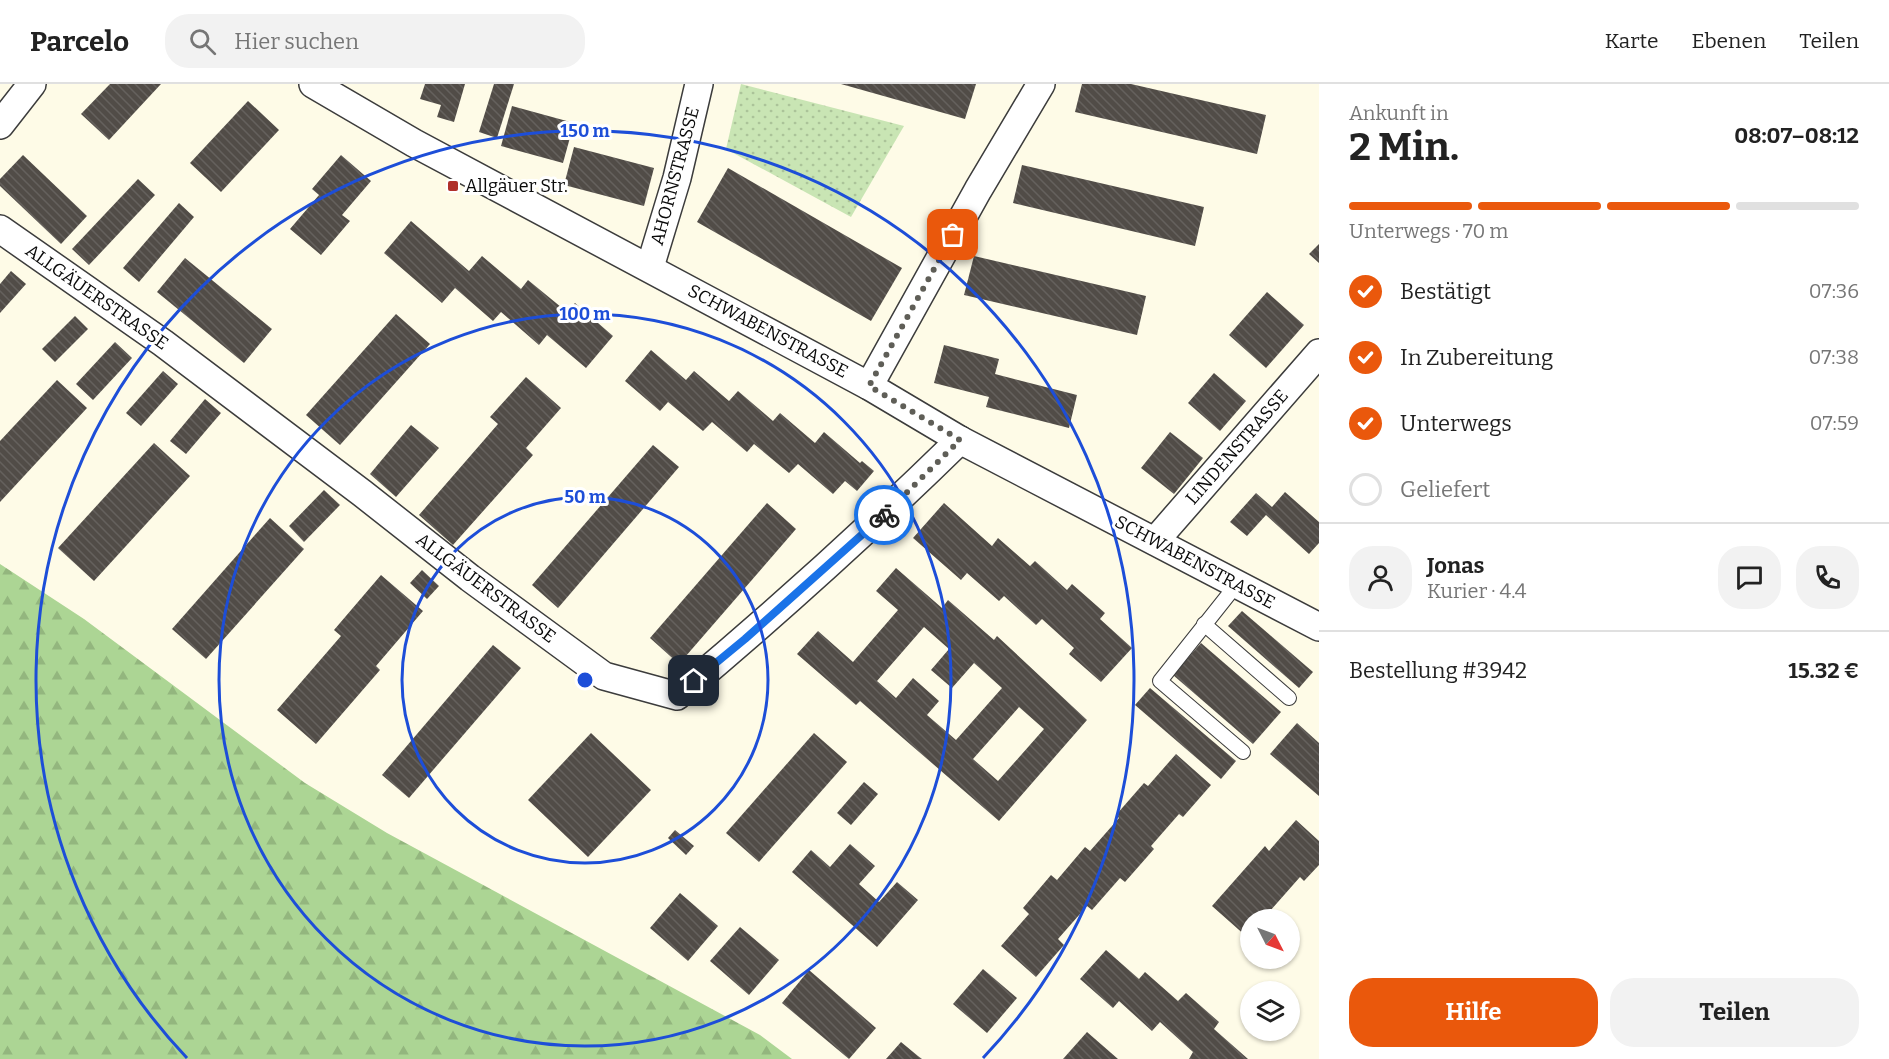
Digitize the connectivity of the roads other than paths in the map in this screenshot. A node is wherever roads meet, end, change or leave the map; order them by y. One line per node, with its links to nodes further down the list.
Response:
1 (32, 84): 5 (street)
2 (313, 84): 7 (street, SCHWABENSTRASSE)
3 (699, 84): 7 (street, AHORNSTRASSE)
4 (1041, 84): 9 (street)
5 (0, 125)
6 (0, 229): 10 (street, ALLGÄUERSTRASSE)
7 (650, 267): 9 (street, SCHWABENSTRASSE)
8 (1319, 353): 11 (street, LINDENSTRASSE)
9 (869, 386): 10 (street, SCHWABENSTRASSE)
10 (960, 440): 11 (street, SCHWABENSTRASSE)
11 (1155, 541): 12 (street, SCHWABENSTRASSE)
12 (1237, 584): 13 (lane); 14 (street, SCHWABENSTRASSE)
13 (1204, 624): 15 (lane); 16 (lane)
14 (1319, 627)
15 (1289, 698)
16 (1243, 752)

